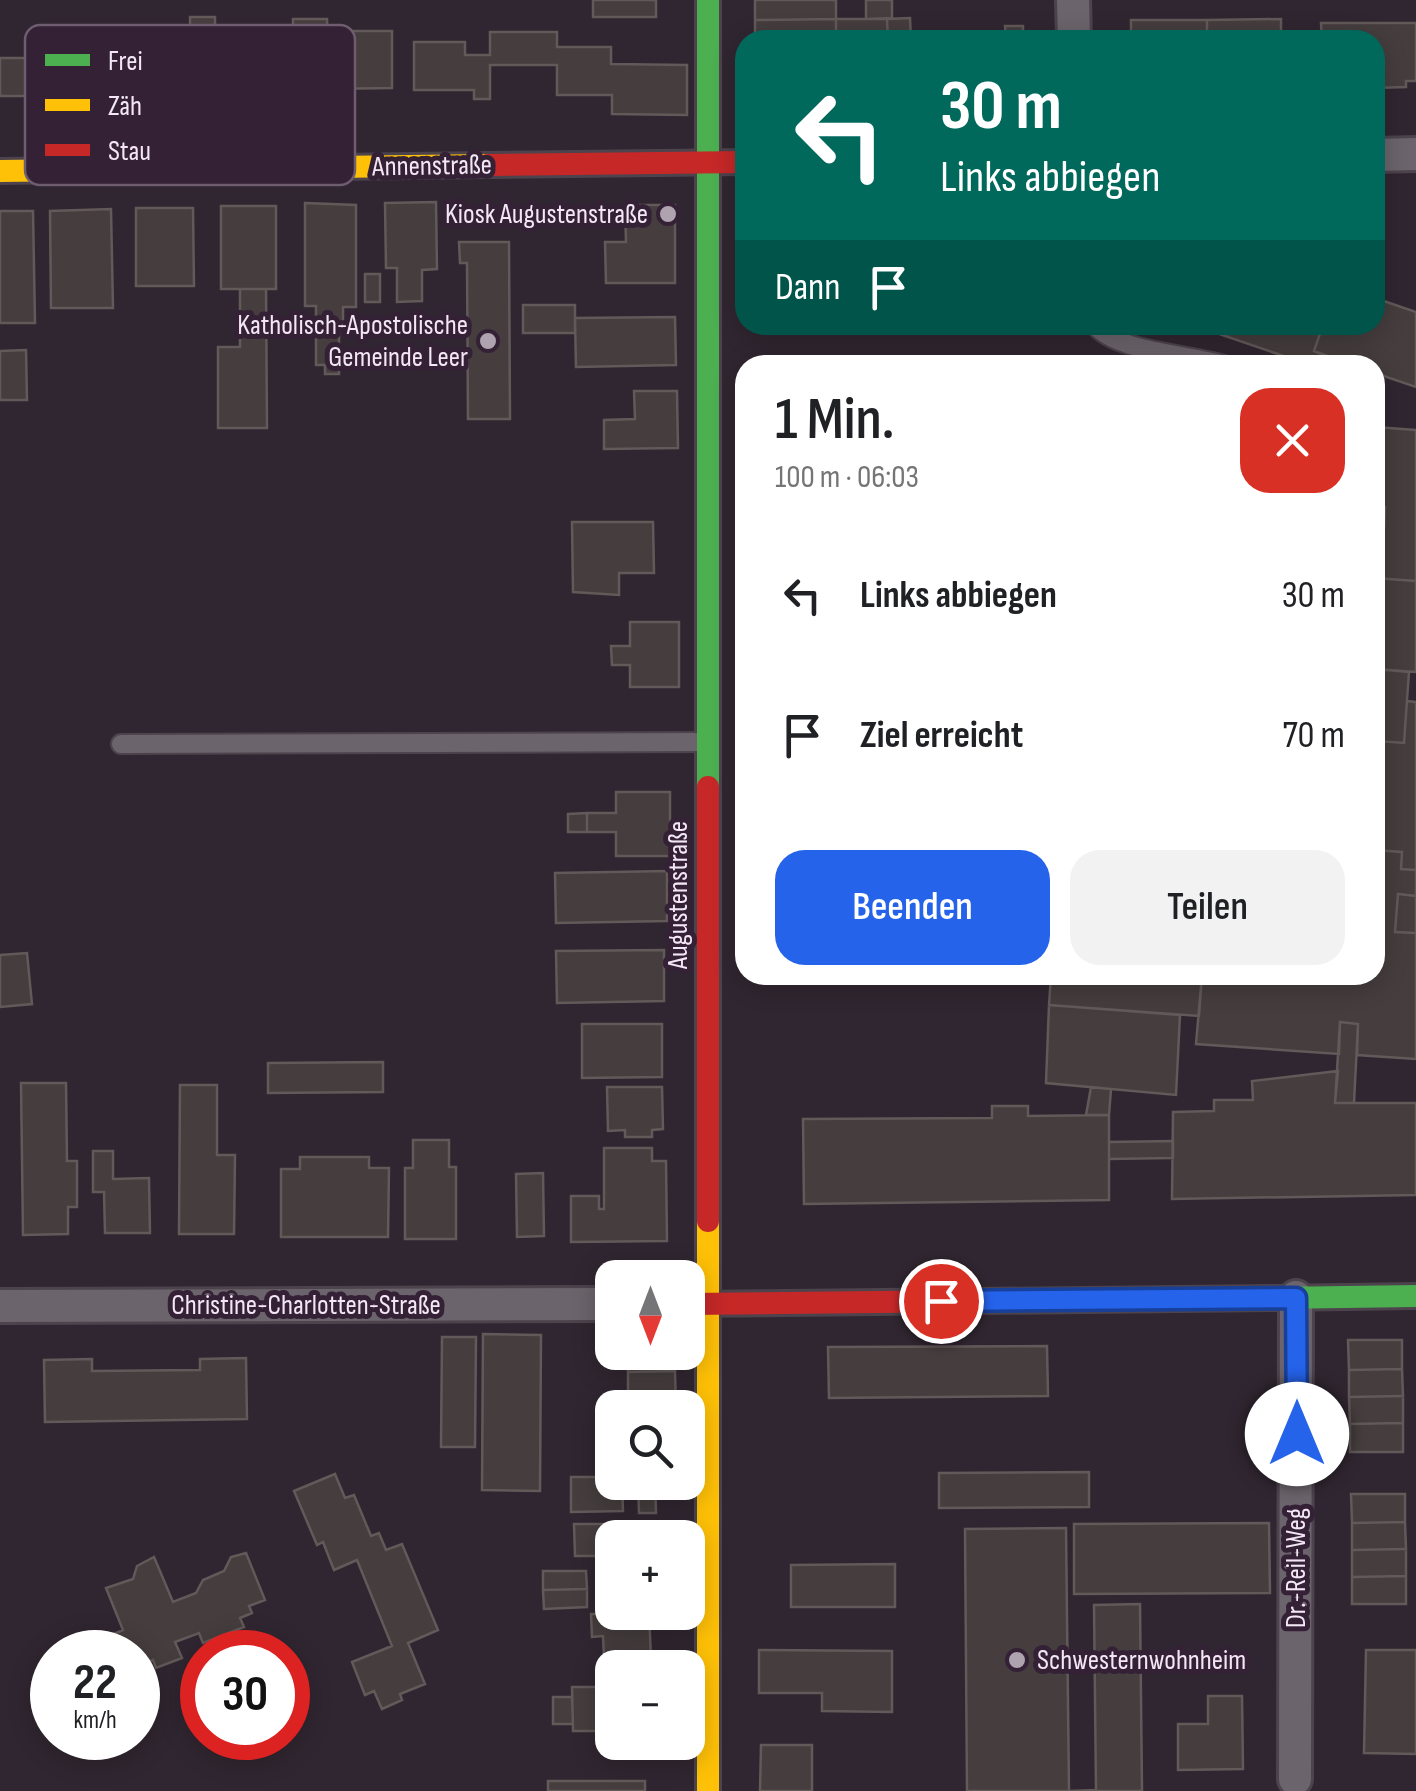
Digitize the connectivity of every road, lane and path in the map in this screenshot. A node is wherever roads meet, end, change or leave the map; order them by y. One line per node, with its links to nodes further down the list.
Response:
1 (708, 0): 6 (street, Augustenstraße)
2 (1073, 0): 3 (street)
3 (1074, 30)
4 (1416, 154): 5 (street)
5 (1385, 155)
6 (708, 162): 7 (street, Annenstraße); 8 (street, Annenstraße); 13 (street, Augustenstraße)
7 (735, 162)
8 (355, 166)
9 (0, 171): 10 (street, Annenstraße)
10 (25, 171)
11 (1105, 335): 12 (lane)
12 (1178, 355)
13 (708, 742): 14 (lane); 15 (street, Augustenstraße)
14 (121, 744)
15 (699, 1260)
16 (1416, 1296): 17 (street)
17 (1296, 1298): 19 (street); 22 (street, Dr.-Reil-Weg)
18 (595, 1304): 20 (street, Christine-Charlotten-Straße)
19 (705, 1304)
20 (0, 1306)
21 (699, 1370): 23 (street, Augustenstraße)
22 (1295, 1779)
23 (708, 1791)

